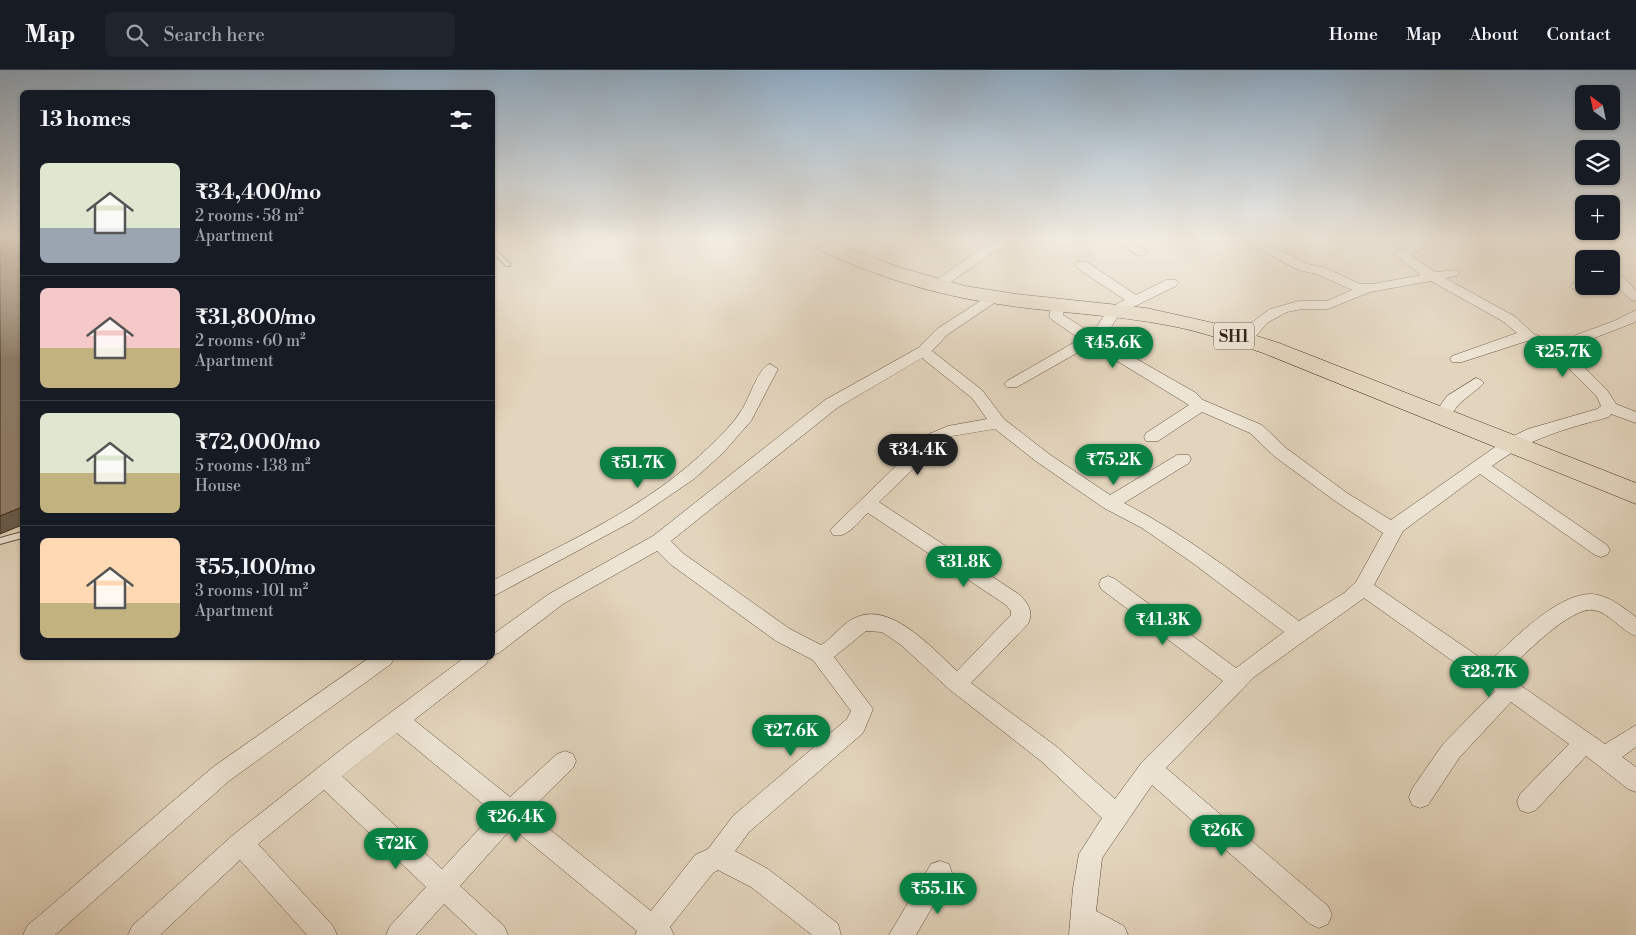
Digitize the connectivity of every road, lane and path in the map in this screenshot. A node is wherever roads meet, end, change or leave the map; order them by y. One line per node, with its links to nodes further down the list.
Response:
1 (923, 280): 9 (main road, SH1)
2 (944, 280): 9 (street)
3 (1105, 280): 13 (street)
4 (1341, 280): 10 (street)
5 (1412, 280): 10 (street)
6 (1439, 280): 17 (street)
7 (1620, 282): 12 (street)
8 (1171, 284): 13 (street)
9 (937, 285): 11 (main road, SH1)
10 (1366, 288): 19 (street)
11 (996, 297): 14 (main road, SH1); 20 (street)
12 (1636, 297)
13 (1135, 301): 15 (street)
14 (1058, 305): 15 (main road, SH1); 18 (street)
15 (1114, 311): 18 (street); 19 (main road, SH1)
16 (1636, 314): 21 (street)
17 (1529, 337): 21 (street); 22 (street)
18 (1092, 338): 25 (street); 26 (street)
19 (1245, 340): 28 (main road, SH1)
20 (923, 351): 30 (street); 42 (street)
21 (1567, 352): 27 (street)
22 (1457, 359)
23 (770, 369): 46 (street)
24 (1476, 383): 28 (street)
25 (1012, 384)
26 (1197, 404): 31 (street); 39 (street)
27 (1609, 407): 29 (street); 32 (street)
28 (1441, 416): 32 (main road, SH1)
29 (1636, 418)
30 (998, 423): 36 (street); 37 (street)
31 (1152, 436)
32 (1511, 444): 34 (street); 35 (main road, SH1)
33 (1183, 459): 37 (street)
34 (1480, 466): 39 (street); 43 (street)
35 (1636, 494)
36 (867, 503): 38 (street); 55 (street)
37 (1110, 503): 48 (street)
38 (839, 530)
39 (1393, 530): 45 (street)
40 (20, 536): 41 (lane)
41 (0, 541)
42 (659, 541): 49 (street); 50 (street)
43 (1601, 550)
44 (1108, 584): 54 (street)
45 (1363, 587): 48 (street); 53 (street)
46 (495, 588)
47 (1636, 628): 53 (street)
48 (1299, 632): 54 (street)
49 (495, 644)
50 (820, 654): 55 (street); 70 (street)
51 (381, 660): 78 (street)
52 (476, 660): 57 (street)
53 (1489, 676): 56 (street)
54 (1238, 680): 62 (street)
55 (957, 684): 68 (street)
56 (1509, 690): 59 (street); 65 (street)
57 (398, 720): 63 (street); 67 (street)
58 (1636, 735): 60 (street)
59 (1585, 742): 60 (street); 66 (street)
60 (1604, 757): 64 (street)
61 (565, 760): 67 (street)
62 (1150, 769): 68 (street); 73 (street)
63 (325, 776): 69 (street); 72 (street)
64 (1636, 781)
65 (1420, 797)
66 (1528, 802)
67 (510, 813): 72 (street); 75 (street)
68 (1116, 816): 74 (street)
69 (242, 843): 77 (street); 79 (street)
70 (716, 857): 75 (street); 76 (street)
71 (940, 874): 82 (street)
72 (444, 888): 80 (street); 81 (street)
73 (1319, 915)
74 (1083, 926): 83 (street)
75 (654, 933)
76 (828, 933)
77 (146, 934)
78 (36, 935)
79 (324, 935)
80 (399, 935)
81 (495, 935)
82 (902, 935)
83 (1115, 935)

